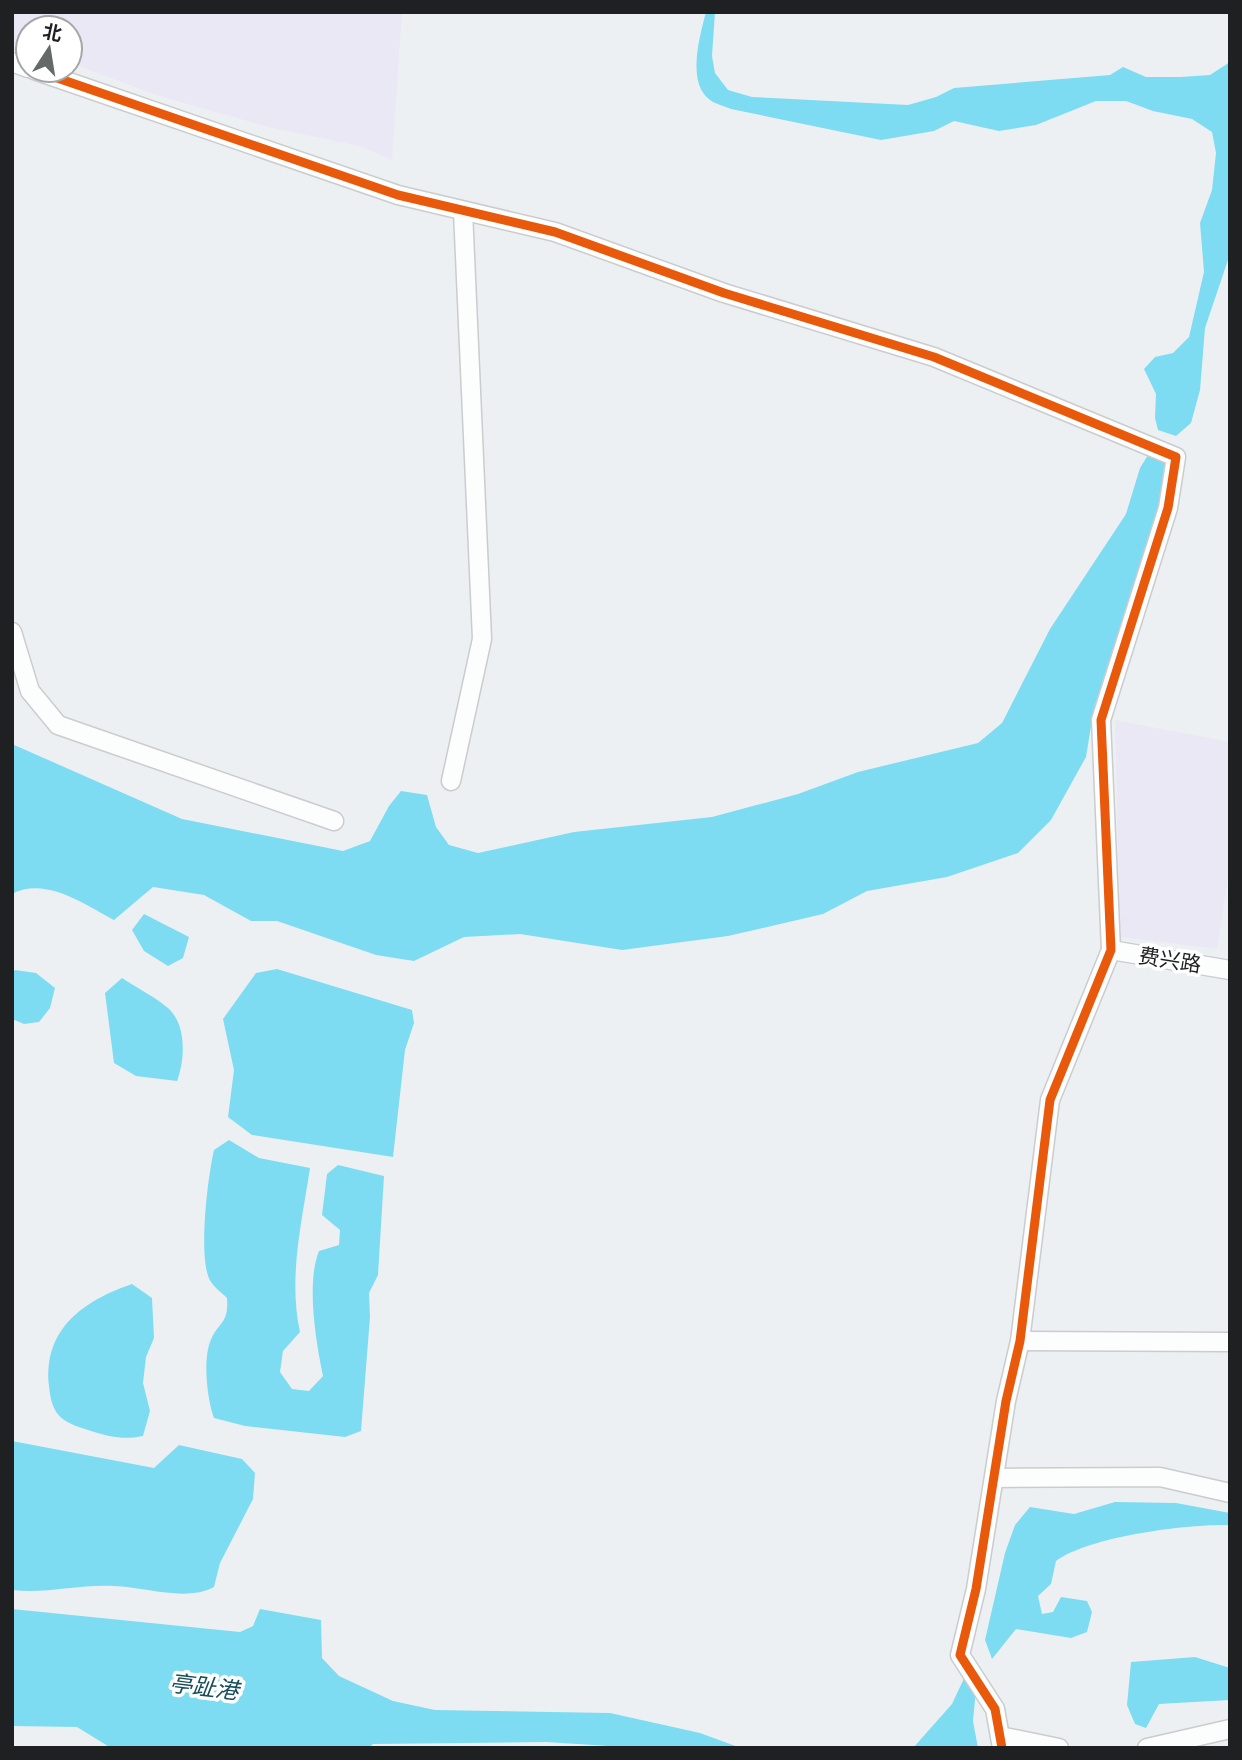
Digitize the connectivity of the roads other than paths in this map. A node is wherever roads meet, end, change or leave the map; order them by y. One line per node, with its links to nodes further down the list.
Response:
1 (75, 84): 2 (street)
2 (463, 211): 5 (street); 7 (street)
3 (12, 632): 4 (street)
4 (21, 690): 6 (street)
5 (452, 781)
6 (334, 821)
7 (1111, 950): 8 (street, 费兴路); 9 (street)
8 (1230, 970)
9 (1020, 1341): 10 (street); 11 (street)
10 (1230, 1342)
11 (995, 1478): 12 (street); 14 (street)
12 (1230, 1493)
13 (1230, 1729): 16 (street)
14 (1001, 1742): 15 (street)
15 (1059, 1748)
16 (1147, 1748)

